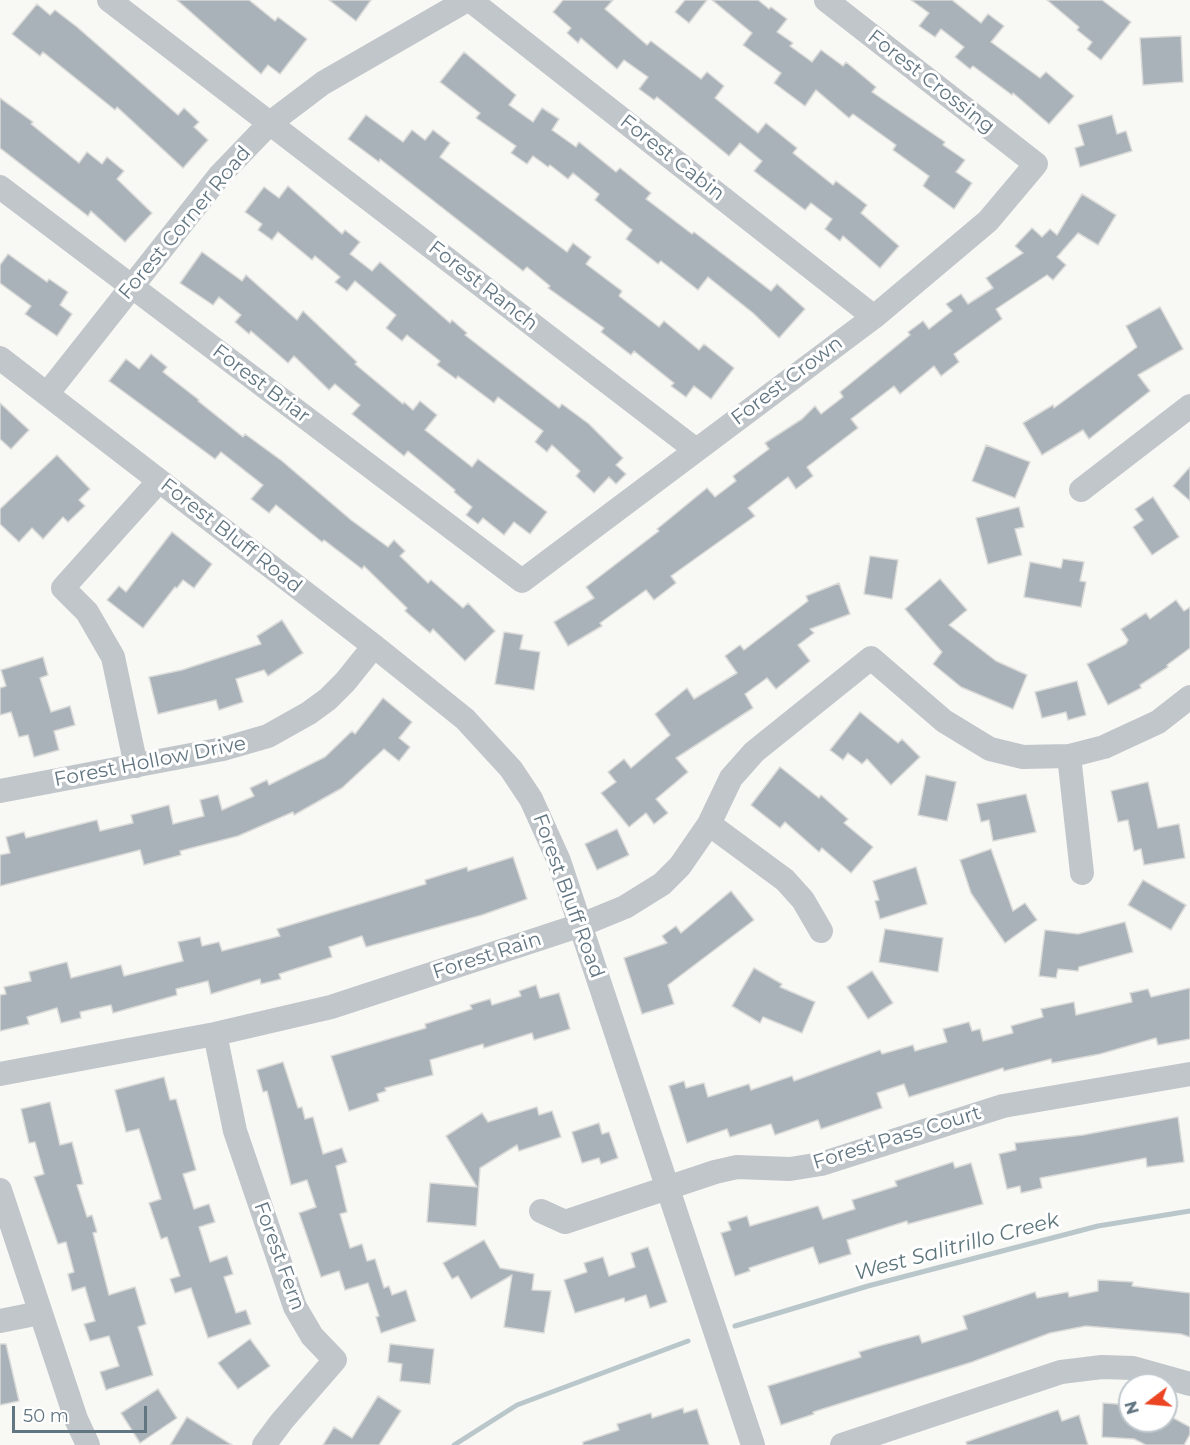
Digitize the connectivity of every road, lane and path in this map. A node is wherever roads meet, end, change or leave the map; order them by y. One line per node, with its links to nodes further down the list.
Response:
1 (109, 0): 4 (street, Forest Ranch)
2 (468, 0): 4 (street, Forest Corner Road); 8 (street, Forest Cabin)
3 (826, 0): 5 (street, Forest Crossing)
4 (270, 123): 7 (street, Forest Corner Road); 12 (street, Forest Ranch)
5 (1036, 164): 8 (street, Forest Crown)
6 (0, 187): 7 (street, Forest Briar)
7 (130, 286): 10 (street, Forest Corner Road); 15 (street, Forest Briar)
8 (874, 316): 12 (street, Forest Crown)
9 (0, 358): 10 (street, Forest Bluff Road)
10 (47, 394): 13 (street, Forest Bluff Road)
11 (1190, 406): 14 (street)
12 (696, 450): 15 (street, Forest Crown)
13 (159, 481): 16 (street, Forest Bluff Road); 19 (street)
14 (1081, 490)
15 (522, 581)
16 (374, 646): 19 (street, Forest Hollow Drive); 23 (street, Forest Bluff Road)
17 (1190, 697): 18 (street)
18 (1069, 756): 21 (street, Forest Rain); 22 (street)
19 (136, 766): 20 (street, Forest Hollow Drive)
20 (0, 791)
21 (709, 824): 23 (street, Forest Rain); 24 (street)
22 (1082, 873)
23 (580, 925): 25 (street, Forest Rain); 28 (street, Forest Bluff Road)
24 (821, 931)
25 (215, 1034): 26 (street, Forest Rain); 35 (street, Forest Fern)
26 (0, 1074)
27 (1190, 1074): 28 (street, Forest Pass Court)
28 (668, 1186): 30 (street, Forest Pass Court); 36 (street, Forest Bluff Road)
29 (0, 1190): 31 (street)
30 (540, 1211)
31 (40, 1313): 32 (street); 34 (street)
32 (0, 1321)
33 (1190, 1384): 37 (street)
34 (88, 1445)
35 (264, 1445)
36 (753, 1445)
37 (842, 1445)

